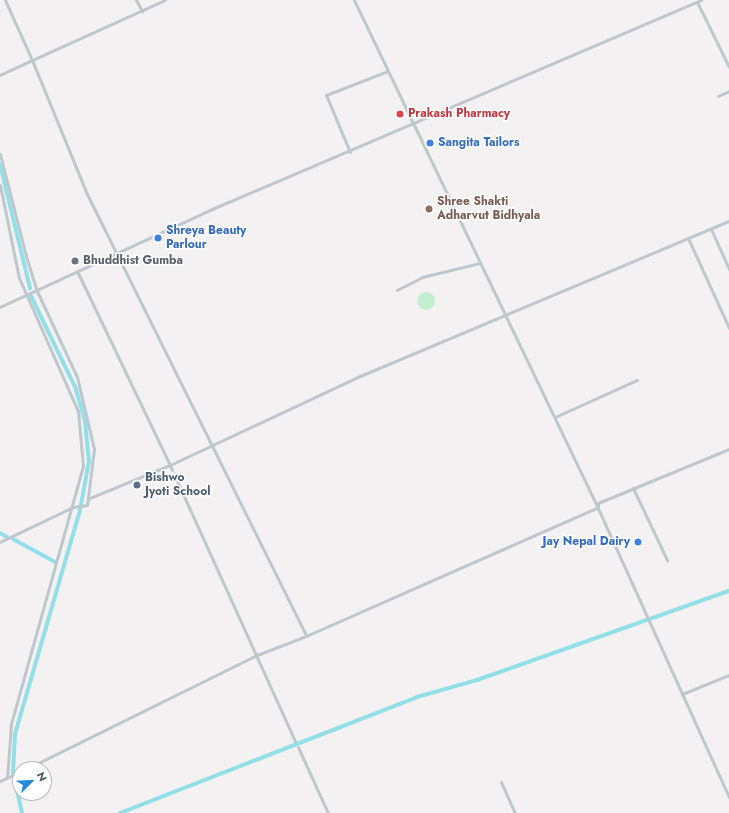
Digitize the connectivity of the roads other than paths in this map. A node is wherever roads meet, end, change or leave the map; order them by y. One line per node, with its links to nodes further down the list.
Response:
1 (5, 0): 8 (street)
2 (136, 0): 7 (street)
3 (165, 0): 7 (street)
4 (354, 0): 10 (street)
5 (701, 0): 6 (street)
6 (697, 2): 9 (street); 14 (street)
7 (142, 10): 8 (street)
8 (32, 60): 11 (street); 21 (street)
9 (729, 67)
10 (388, 71): 14 (street); 15 (street)
11 (0, 75)
12 (729, 91): 13 (street)
13 (718, 96)
14 (414, 124): 15 (street); 22 (street)
15 (350, 152): 21 (street)
16 (0, 154): 25 (street)
17 (0, 185): 27 (street)
18 (729, 221): 19 (street)
19 (711, 229): 20 (street); 23 (street)
20 (688, 238): 29 (street); 30 (street)
21 (118, 252): 24 (street); 33 (street)
22 (480, 263): 26 (street); 29 (street)
23 (729, 269)
24 (77, 271): 25 (street); 35 (street)
25 (36, 289): 27 (street); 37 (street)
26 (398, 290)
27 (26, 295): 28 (street); 38 (street)
28 (0, 307)
29 (506, 316): 32 (street); 33 (street)
30 (729, 328)
31 (637, 380): 32 (street)
32 (555, 417): 39 (street)
33 (211, 444): 35 (street); 42 (street)
34 (729, 448): 36 (street)
35 (170, 465): 37 (street); 43 (street)
36 (633, 488): 39 (street); 41 (street)
37 (89, 499): 38 (street)
38 (73, 507): 40 (street); 50 (street)
39 (598, 507): 42 (street); 45 (street)
40 (0, 542)
41 (667, 560)
42 (306, 636): 43 (street)
43 (257, 654): 46 (street); 48 (street)
44 (729, 675): 45 (street)
45 (682, 694): 53 (street)
46 (295, 741)
47 (298, 747): 54 (street)
48 (42, 761)
49 (12, 776): 50 (street)
50 (8, 778): 51 (street)
51 (0, 781)
52 (501, 782): 55 (street)
53 (729, 797)
54 (328, 813)
55 (515, 813)

